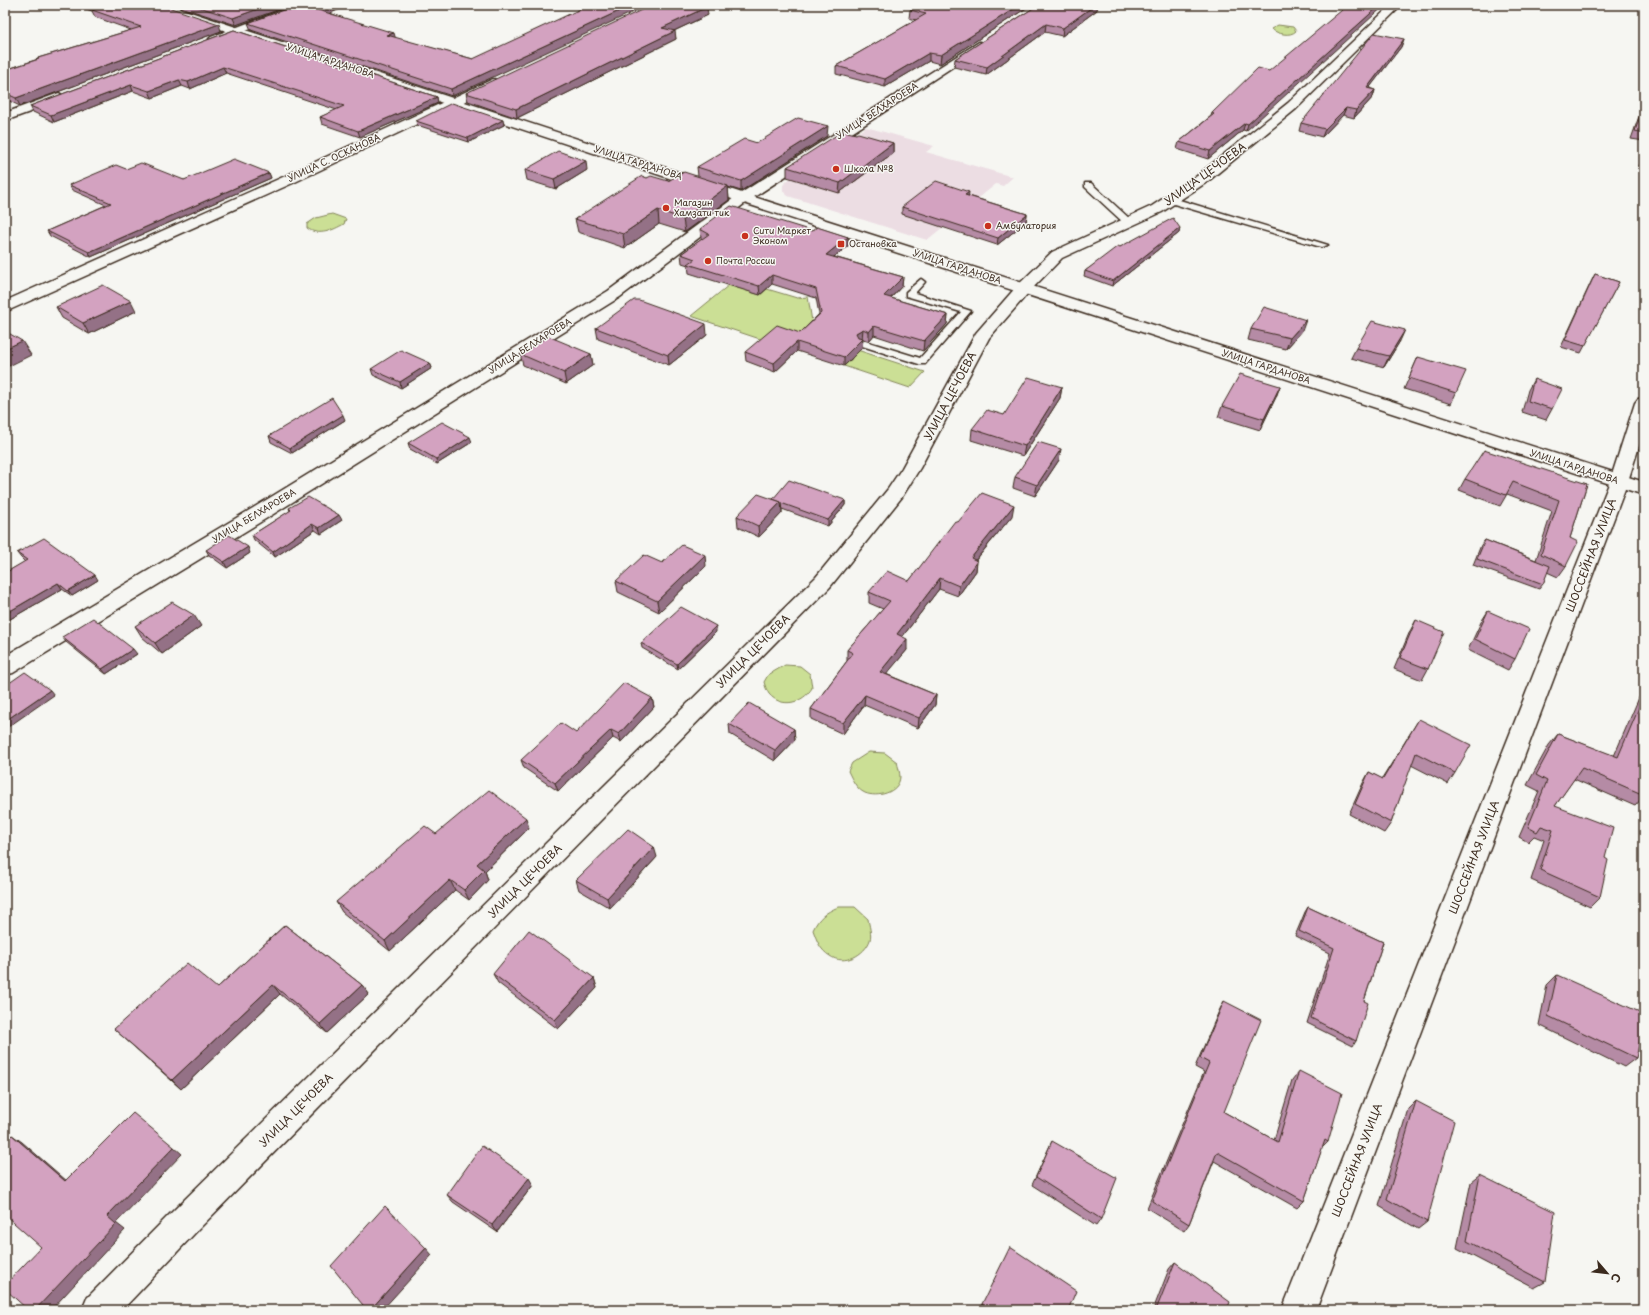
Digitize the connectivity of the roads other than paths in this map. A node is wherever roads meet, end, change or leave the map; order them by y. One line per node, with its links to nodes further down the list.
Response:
1 (158, 5): 4 (street, УЛИЦА ГАРДАНОВА)
2 (305, 5): 4 (street)
3 (1397, 5): 13 (street, УЛИЦА ЦЕЧОЕВА)
4 (236, 31): 6 (street); 9 (street, УЛИЦА ГАРДАНОВА)
5 (995, 35): 12 (street, УЛИЦА БЕЛХАРОЕВА)
6 (206, 42)
7 (503, 79): 9 (street, УЛИЦА С. ОСКАНОВА)
8 (72, 92): 10 (street)
9 (452, 102): 12 (street, УЛИЦА ГАРДАНОВА); 18 (street, УЛИЦА С. ОСКАНОВА)
10 (5, 117)
11 (1088, 185): 14 (lane)
12 (743, 198): 17 (street, УЛИЦА ГАРДАНОВА); 25 (street, УЛИЦА БЕЛХАРОЕВА)
13 (1170, 200): 14 (street, УЛИЦА ЦЕЧОЕВА); 15 (lane)
14 (1128, 222): 17 (street, УЛИЦА ЦЕЧОЕВА)
15 (1324, 245)
16 (920, 282): 20 (lane)
17 (1023, 289): 23 (street, УЛИЦА ГАРДАНОВА); 26 (street, УЛИЦА ЦЕЧОЕВА)
18 (5, 307)
19 (862, 343): 20 (lane)
20 (922, 362): 21 (lane)
21 (932, 364)
22 (1644, 403): 23 (street, ШОССЕЙНАЯ УЛИЦА)
23 (1620, 481): 24 (street, УЛИЦА ГАРДАНОВА); 27 (street, ШОССЕЙНАЯ УЛИЦА)
24 (1644, 489)
25 (5, 667)
26 (99, 1310)
27 (1299, 1310)

